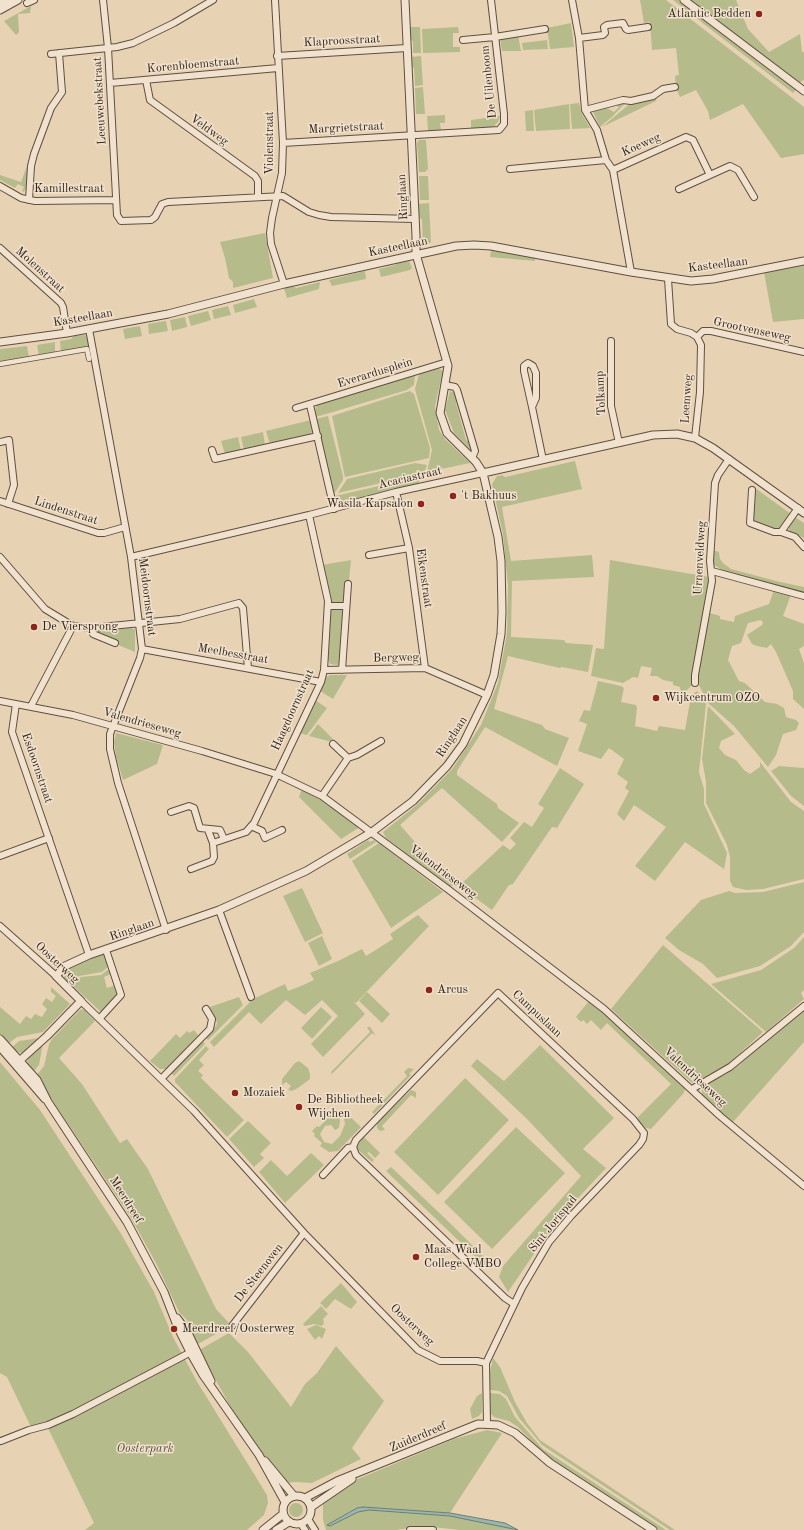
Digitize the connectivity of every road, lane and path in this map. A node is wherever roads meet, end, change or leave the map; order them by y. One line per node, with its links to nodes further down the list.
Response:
1 (7, 0): 12 (street)
2 (18, 0): 14 (street)
3 (34, 0): 13 (street)
4 (103, 0): 21 (street, Leeuwebekstraat)
5 (213, 0): 21 (street)
6 (274, 0): 25 (street, Violenstraat)
7 (405, 0): 16 (street, Ringlaan)
8 (410, 0): 16 (street, Ringlaan)
9 (491, 0): 18 (street, De Uilenboom)
10 (572, 0): 19 (street)
11 (684, 0): 30 (street)
12 (0, 3)
13 (27, 3)
14 (0, 10)
15 (648, 27): 19 (street)
16 (406, 28): 22 (street, Ringlaan)
17 (545, 29): 18 (street, De Uilenboom)
18 (495, 37): 20 (street); 32 (street, De Uilenboom)
19 (579, 38): 31 (street)
20 (463, 40)
21 (108, 48): 23 (street); 28 (street, Leeuwebekstraat)
22 (407, 48): 25 (street, Klaproosstraat); 32 (street, Ringlaan)
23 (59, 53): 24 (street); 43 (street)
24 (51, 54)
25 (278, 56): 26 (street, Violenstraat)
26 (278, 68): 27 (street, Korenbloemstraat); 33 (street, Violenstraat)
27 (146, 80): 28 (street, Korenbloemstraat); 40 (street, Veldweg)
28 (110, 83): 44 (street, Leeuwebekstraat)
29 (675, 87): 31 (street)
30 (804, 91)
31 (585, 110): 34 (street)
32 (411, 136): 33 (street, Margrietstraat); 45 (street, Ringlaan)
33 (283, 143): 41 (street, Violenstraat)
34 (606, 160): 35 (street); 36 (street)
35 (510, 170)
36 (612, 170): 37 (street, Koeweg); 49 (street, Koeweg)
37 (710, 175): 39 (street); 42 (street)
38 (0, 186): 43 (street, Kamillestraat)
39 (679, 189)
40 (258, 197): 41 (street, Leeuwebekstraat); 44 (street, Leeuwebekstraat)
41 (278, 197): 45 (street); 51 (street, Violenstraat)
42 (754, 197)
43 (29, 200): 44 (street, Kamillestraat)
44 (116, 200)
45 (415, 219): 47 (street, Ringlaan)
46 (0, 248): 53 (street, Molenstraat)
47 (416, 254): 49 (street, Kasteellaan); 51 (street, Kasteellaan); 59 (street, Ringlaan)
48 (804, 262): 50 (street, Kasteellaan)
49 (631, 272): 50 (street, Kasteellaan)
50 (668, 279): 54 (street)
51 (284, 284): 52 (street, Kasteellaan)
52 (89, 329): 53 (street, Kasteellaan); 81 (street, Meidoornstraat)
53 (67, 333): 56 (street, Kasteellaan)
54 (697, 337): 57 (street, Grootvenseweg); 66 (street, Leemweg)
55 (611, 341): 68 (street, Tolkamp)
56 (0, 342)
57 (804, 352)
58 (89, 360): 60 (street)
59 (447, 362): 61 (street, Ringlaan); 62 (street, Everardusplein)
60 (0, 364)
61 (445, 385): 70 (street, Ringlaan); 70 (street)
62 (310, 404): 64 (street, Everardusplein); 65 (street)
63 (532, 407): 63 (street); 72 (street)
64 (296, 408)
65 (318, 436): 69 (street); 78 (street)
66 (695, 438): 68 (street, Acaciastraat); 71 (street, Leemweg)
67 (0, 442): 77 (street)
68 (619, 443): 72 (street, Acaciastraat)
69 (212, 450)
70 (472, 458): 73 (street, Ringlaan)
71 (729, 459): 79 (street, Leemweg); 88 (street, Urnenveldweg)
72 (543, 460): 73 (street, Acaciastraat)
73 (483, 473): 75 (street, Acaciastraat); 104 (street, Ringlaan)
74 (752, 490): 82 (street)
75 (396, 492): 78 (street, Acaciastraat); 84 (street, Eikenstraat)
76 (0, 501): 77 (street, Lindenstraat)
77 (8, 504): 81 (street, Lindenstraat)
78 (334, 509): 80 (street, Acaciastraat)
79 (801, 510): 82 (street, Leemweg)
80 (309, 515): 87 (street, Acaciastraat); 91 (street, Haagdoornstraat)
81 (125, 527): 87 (street, Meidoornstraat)
82 (782, 532): 83 (street)
83 (804, 547)
84 (409, 548): 85 (street); 99 (street, Eikenstraat)
85 (369, 555)
86 (0, 557): 94 (street)
87 (131, 557): 93 (street, Meidoornstraat)
88 (712, 571): 90 (street); 103 (street, Urnenveldweg)
89 (348, 584): 92 (street)
90 (804, 596)
91 (329, 606): 92 (street); 100 (street, Haagdoornstraat)
92 (346, 606): 101 (street)
93 (140, 623): 95 (street); 97 (street, Meidoornstraat); 98 (street)
94 (73, 626): 95 (street); 107 (street)
95 (92, 628): 96 (street)
96 (115, 643)
97 (142, 649): 98 (street, Meelbesstraat); 108 (street, Meidoornstraat)
98 (248, 668): 102 (street, Meelbesstraat)
99 (425, 668): 101 (street, Bergweg); 104 (street, Bergweg)
100 (324, 670): 101 (street, Bergweg); 102 (street, Haagdoornstraat)
101 (342, 670)
102 (321, 682): 112 (street, Haagdoornstraat)
103 (695, 684)
104 (487, 695): 118 (street, Ringlaan)
105 (0, 701): 106 (street, Valendrieseweg)
106 (16, 704): 107 (street, Valendrieseweg); 119 (street, Esdoornstraat)
107 (31, 706): 108 (street, Valendrieseweg)
108 (113, 727): 112 (street, Valendrieseweg); 126 (street, Meidoornstraat)
109 (381, 740): 111 (street)
110 (333, 744): 111 (street)
111 (348, 758): 113 (street)
112 (276, 774): 113 (street, Valendrieseweg); 115 (street, Haagdoornstraat)
113 (322, 796): 118 (street, Valendrieseweg)
114 (171, 812): 116 (street)
115 (251, 826): 117 (street); 120 (street)
116 (208, 830): 120 (street); 121 (street)
117 (282, 830)
118 (372, 832): 124 (street, Ringlaan); 139 (street, Valendrieseweg)
119 (49, 838): 122 (street); 128 (street, Esdoornstraat)
120 (224, 839): 121 (street)
121 (213, 843): 123 (street)
122 (0, 856)
123 (190, 869)
124 (219, 910): 126 (street, Ringlaan); 130 (street)
125 (0, 926): 129 (street, Oosterweg)
126 (166, 930): 127 (street, Ringlaan)
127 (106, 950): 128 (street, Ringlaan); 134 (street)
128 (89, 955): 129 (street, Ringlaan)
129 (56, 976): 131 (street, Oosterweg)
130 (251, 997)
131 (81, 1001): 134 (street, Oosterweg); 137 (street)
132 (804, 1006): 139 (street)
133 (206, 1009): 138 (street)
134 (100, 1018): 138 (street, Oosterweg)
135 (0, 1039): 137 (street, Meerdreef)
136 (0, 1047): 137 (street, Meerdreef)
137 (18, 1062): 147 (street, Meerdreef)
138 (162, 1078): 144 (street, Oosterweg)
139 (692, 1089): 143 (street, Valendrieseweg)
140 (644, 1133): 141 (street, Campuslaan); 145 (street, Sint Jorispad)
141 (353, 1147): 142 (street, Campuslaan); 145 (street)
142 (323, 1175)
143 (804, 1186)
144 (304, 1233): 146 (street, De Steenoven); 148 (street, Oosterweg)
145 (514, 1304): 148 (street, Sint Jorispad)
146 (232, 1326)
147 (193, 1351): 150 (street); 151 (street, Meerdreef)
148 (486, 1363): 149 (street)
149 (487, 1424): 152 (street, Zuiderdreef); 167 (street)
150 (2, 1441)
151 (259, 1455): 153 (street, Meerdreef); 155 (street, Meerdreef)
152 (358, 1474): 154 (street, Zuiderdreef); 156 (street, Zuiderdreef)
153 (294, 1496): 154 (street); 155 (street)
154 (305, 1498): 156 (street)
155 (285, 1502): 157 (street)
156 (311, 1507): 158 (street)
157 (283, 1514): 159 (street); 161 (street)
158 (308, 1519): 160 (street); 164 (street)
159 (288, 1522): 160 (street); 162 (street)
160 (301, 1524): 163 (street)
161 (263, 1530)
162 (276, 1530)
163 (305, 1530)
164 (316, 1530)
165 (410, 1530): 166 (street)
166 (433, 1530)
167 (653, 1530)

